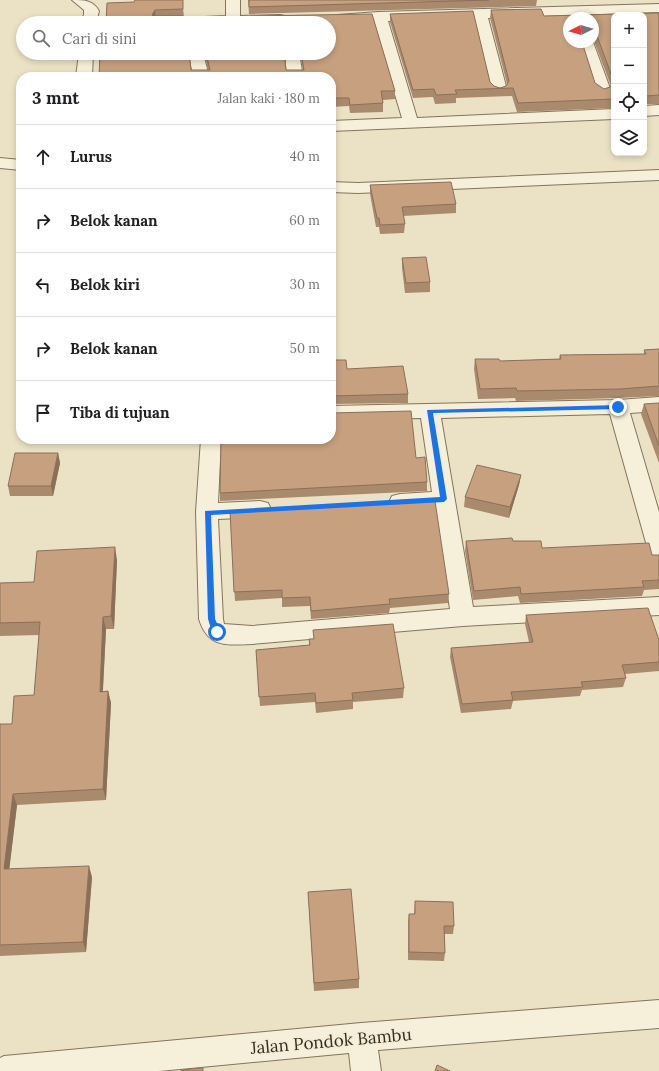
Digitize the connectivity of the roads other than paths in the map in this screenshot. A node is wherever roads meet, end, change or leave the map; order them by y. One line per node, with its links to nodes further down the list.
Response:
1 (79, 0): 11 (street)
2 (233, 0): 12 (street)
3 (447, 0): 10 (street)
4 (551, 5): 6 (street); 8 (street)
5 (659, 8): 7 (street)
6 (570, 12)
7 (599, 12)
8 (480, 13): 10 (street); 21 (street)
9 (339, 14): 13 (street)
10 (452, 14): 13 (street)
11 (92, 16)
12 (233, 16)
13 (379, 16): 26 (street)
14 (588, 48): 22 (street)
15 (85, 60): 18 (street)
16 (197, 60): 19 (street)
17 (293, 60): 20 (street)
18 (84, 72)
19 (200, 72)
20 (295, 72)
21 (499, 90)
22 (603, 91)
23 (659, 110): 24 (street)
24 (647, 111)
25 (611, 114): 26 (street)
26 (411, 123): 27 (street)
27 (336, 126)
28 (0, 163): 29 (street)
29 (16, 165)
30 (659, 176): 31 (street)
31 (336, 187)
32 (659, 404): 33 (street)
33 (618, 407): 34 (street); 41 (street)
34 (430, 411): 35 (street); 37 (street)
35 (336, 413)
36 (211, 444): 40 (street)
37 (444, 499): 38 (street); 43 (street)
38 (381, 503)
39 (278, 508): 40 (street)
40 (207, 512): 43 (street)
41 (659, 550)
42 (659, 606): 43 (street)
43 (463, 617)
44 (659, 1014): 45 (street, Jalan Pondok Bambu)
45 (360, 1038): 46 (street, Jalan Pondok Bambu); 47 (street)
46 (4, 1071)
47 (366, 1071)

